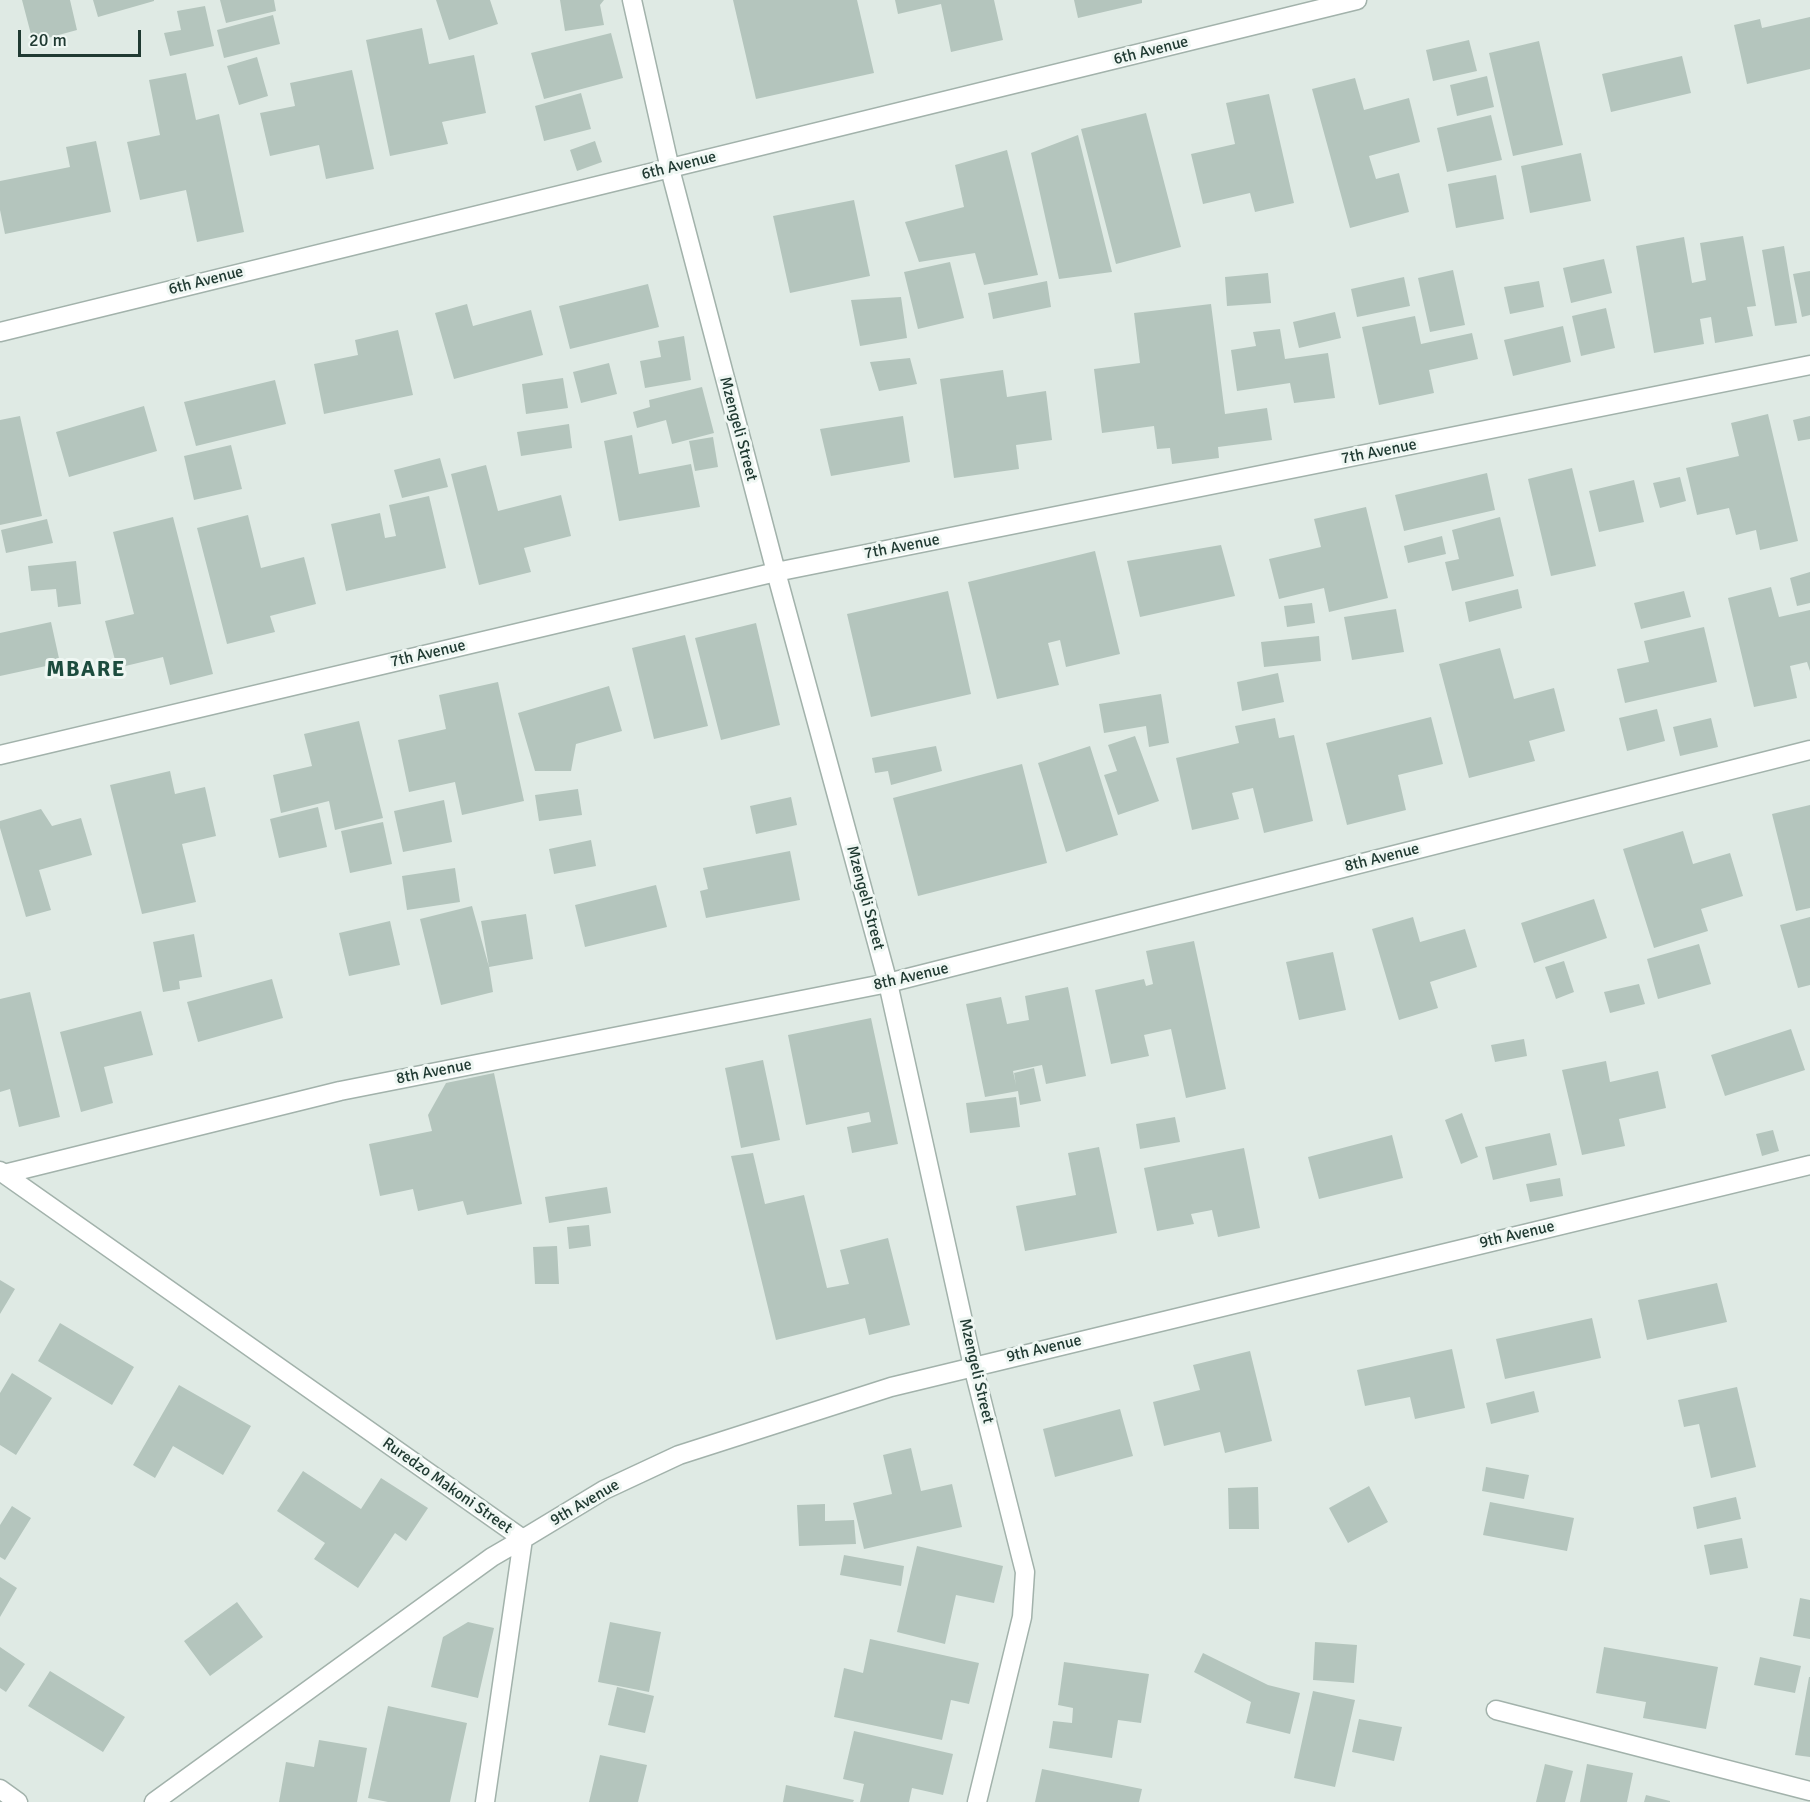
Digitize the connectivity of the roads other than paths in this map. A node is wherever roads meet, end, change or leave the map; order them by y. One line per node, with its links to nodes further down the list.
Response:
1 (632, 0): 3 (street, Mzengeli Street)
2 (1357, 0): 3 (street, 6th Avenue)
3 (670, 169): 4 (street, 6th Avenue); 6 (street, Mzengeli Street)
4 (0, 332)
5 (1810, 365): 6 (street, 7th Avenue)
6 (776, 572): 8 (street, 7th Avenue); 9 (street, Mzengeli Street)
7 (1810, 750): 9 (street, 8th Avenue)
8 (0, 755)
9 (888, 983): 11 (street, 8th Avenue); 12 (street, Mzengeli Street)
10 (1810, 1165): 12 (street, 9th Avenue)
11 (2, 1172): 13 (street, Ruredzo Makoni Street)
12 (973, 1366): 13 (street, 9th Avenue); 20 (street, Mzengeli Street)
13 (523, 1539): 18 (street, Ruredzo Makoni Street); 19 (street)
14 (1496, 1710): 16 (street)
15 (0, 1789): 17 (street)
16 (1810, 1791)
17 (18, 1802)
18 (154, 1802)
19 (485, 1802)
20 (977, 1802)

